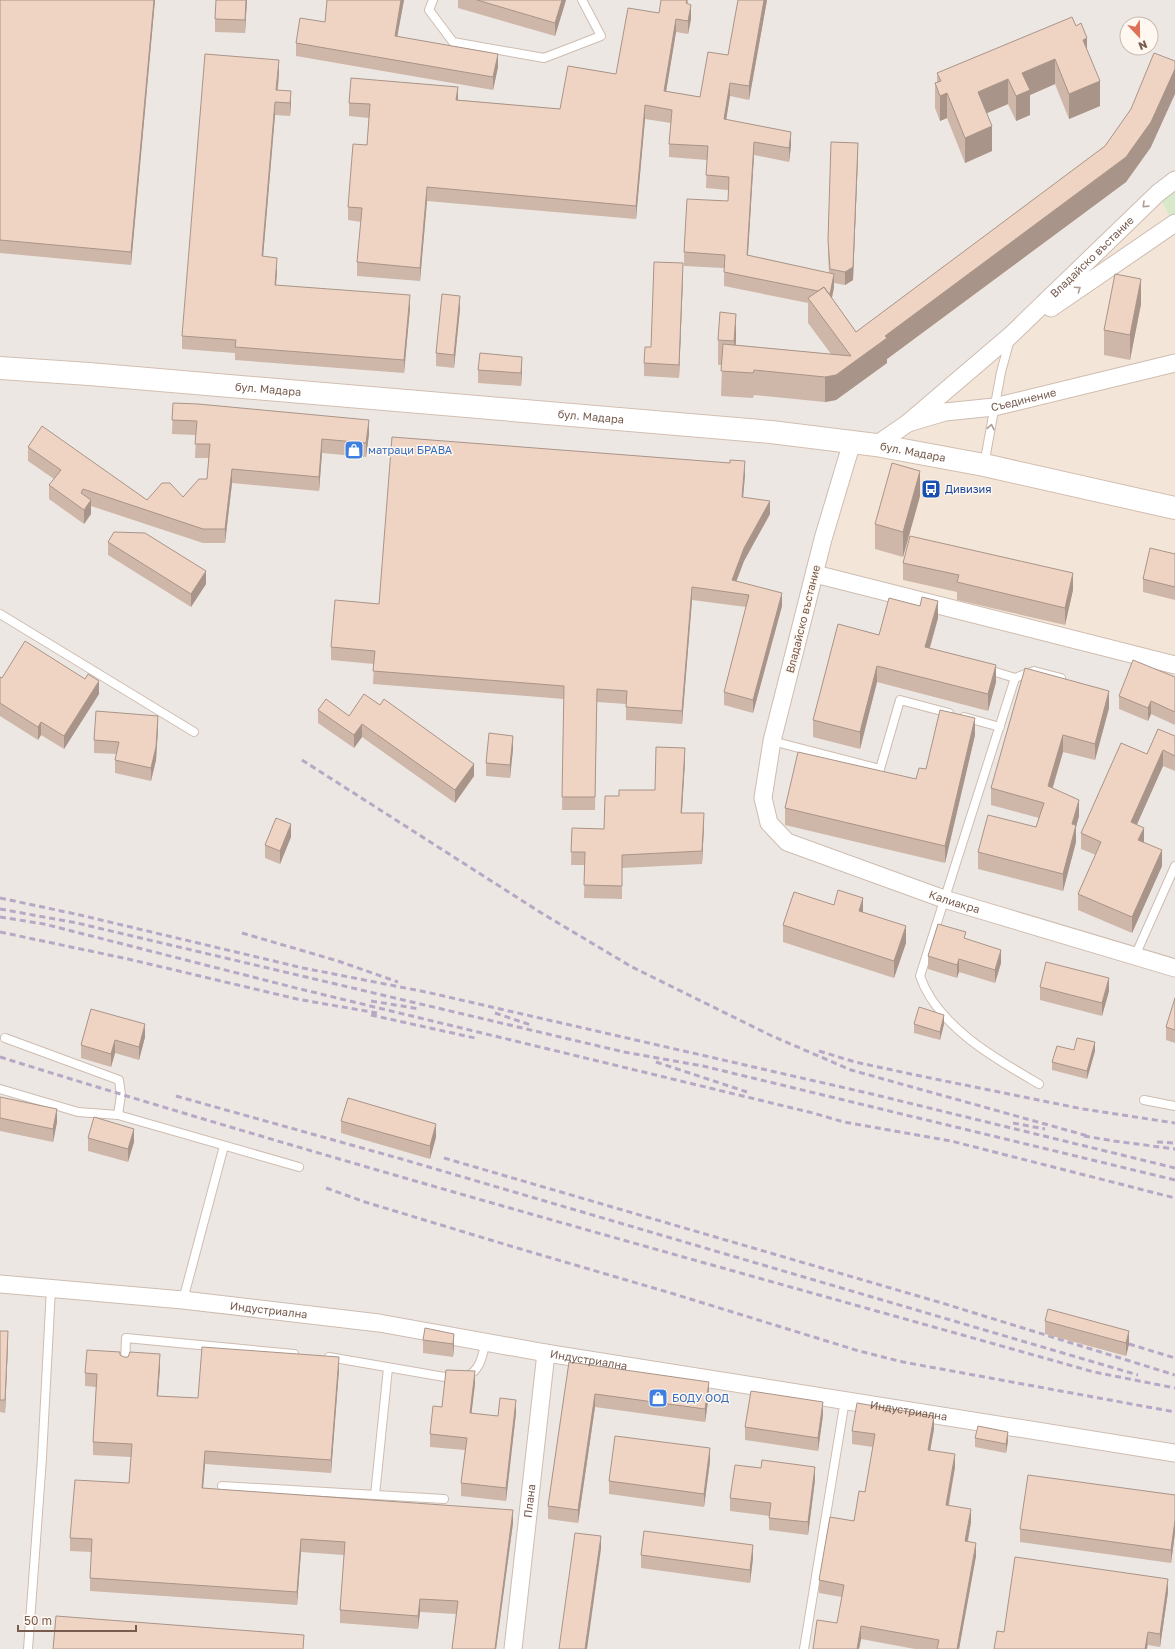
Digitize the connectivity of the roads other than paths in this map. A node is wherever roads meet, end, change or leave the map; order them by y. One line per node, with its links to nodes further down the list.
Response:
1 (433, 0): 2 (lane)
2 (582, 0)
3 (1175, 180): 5 (street, Владайско въстание, one-way to 5)
4 (1175, 223): 5 (street, Владайско въстание, one-way to 4)
5 (1011, 335): 8 (lane); 9 (street, Владайско въстание)
6 (1175, 363): 8 (street, Съединение)
7 (0, 368): 10 (main road, бул. Мадара)
8 (994, 407): 9 (street, Съединение); 12 (lane, one-way to 8)
9 (908, 424): 11 (street, Съединение)
10 (852, 442): 11 (main road, бул. Мадара); 14 (street, Владайско въстание)
11 (876, 445): 12 (main road, бул. Мадара)
12 (984, 465): 13 (main road, бул. Мадара)
13 (1175, 508)
14 (815, 574): 16 (street); 22 (street, Владайско въстание)
15 (0, 614): 21 (lane)
16 (1175, 665)
17 (978, 666): 18 (lane)
18 (1015, 678): 19 (lane); 20 (lane)
19 (1072, 681)
20 (1000, 727): 22 (lane); 25 (lane)
21 (194, 732)
22 (772, 740): 23 (street, Владайско въстание)
23 (763, 798): 25 (street, Калиакра)
24 (1175, 866): 26 (lane)
25 (944, 899): 26 (street, Калиакра); 29 (lane)
26 (1135, 956): 27 (street, Калиакра)
27 (1175, 968)
28 (5, 1038): 33 (lane)
29 (1039, 1084)
30 (0, 1089): 33 (lane)
31 (1144, 1100): 32 (lane)
32 (1175, 1106)
33 (118, 1115): 34 (lane)
34 (224, 1146): 35 (lane); 38 (lane)
35 (299, 1167)
36 (0, 1284): 37 (street, Индустриална)
37 (51, 1288): 38 (street, Индустриална); 50 (lane)
38 (183, 1300): 39 (street, Индустриална)
39 (486, 1342): 40 (street, Индустриална); 44 (lane)
40 (546, 1353): 45 (street, Индустриална); 51 (street, Плана)
41 (305, 1355): 43 (lane)
42 (321, 1356): 44 (lane)
43 (125, 1365)
44 (388, 1368): 48 (lane)
45 (845, 1400): 46 (street, Индустриална); 52 (lane)
46 (1175, 1452)
47 (222, 1486): 48 (lane)
48 (375, 1495): 49 (lane)
49 (444, 1499)
50 (28, 1649)
51 (513, 1649)
52 (804, 1649)

